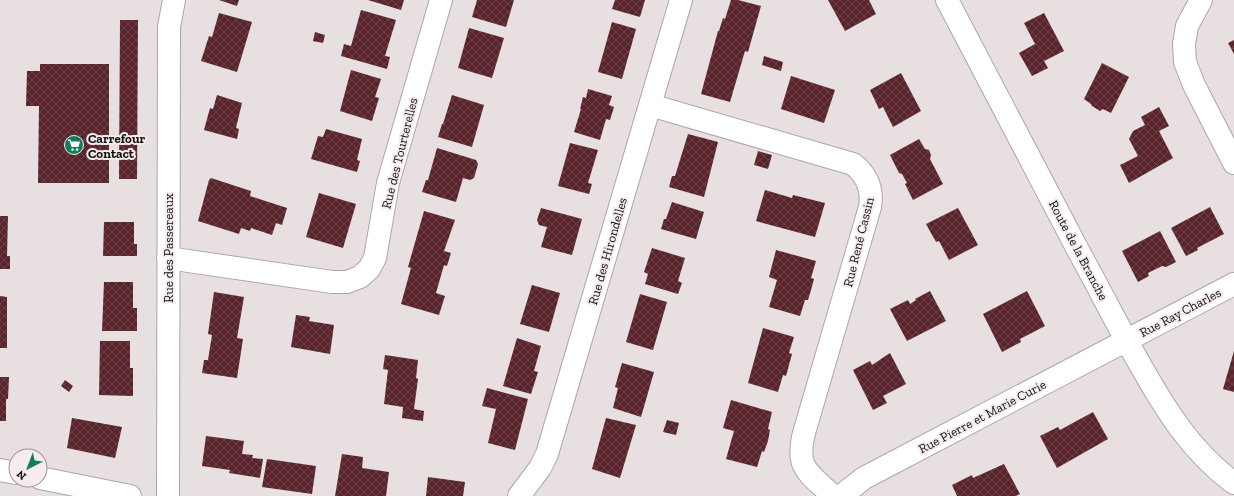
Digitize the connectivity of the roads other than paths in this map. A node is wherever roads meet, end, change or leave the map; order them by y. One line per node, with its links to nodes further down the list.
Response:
1 (174, 0): 8 (street, Rue des Passereaux)
2 (441, 0): 8 (street, Rue des Tourterelles)
3 (680, 0): 6 (street, Rue des Hirondelles)
4 (947, 0): 10 (street, Route de la Branche)
5 (1201, 0): 7 (street)
6 (650, 105): 15 (street, Rue des Hirondelles); 16 (street, Rue René Cassin)
7 (1234, 163)
8 (168, 258): 14 (street, Rue des Passereaux)
9 (1234, 284): 10 (street, Rue Ray Charles)
10 (1126, 340): 12 (street, Route de la Branche); 17 (street, Rue Pierre et Marie Curie)
11 (48, 480): 13 (street)
12 (1234, 483)
13 (130, 496)
14 (168, 496)
15 (519, 496)
16 (833, 496)
17 (841, 496)

